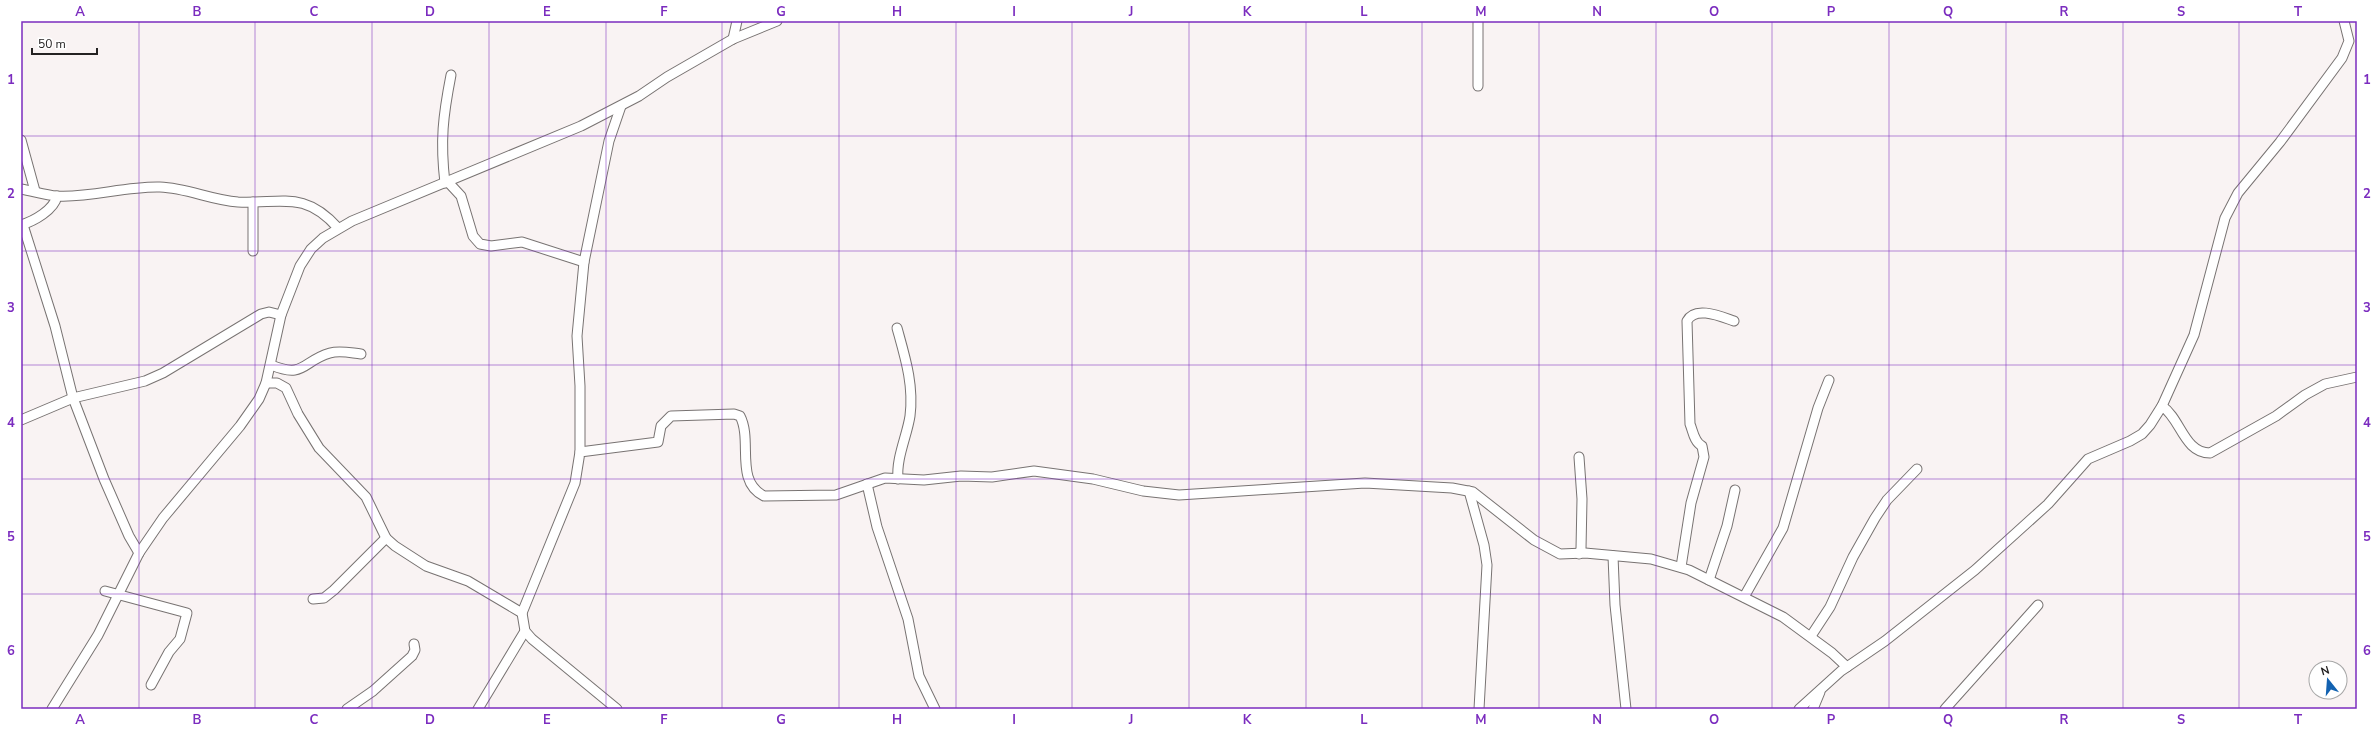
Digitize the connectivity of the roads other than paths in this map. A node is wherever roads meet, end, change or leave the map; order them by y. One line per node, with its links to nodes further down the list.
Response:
1 (737, 21): 7 (street)
2 (777, 21): 7 (street)
3 (1478, 21): 9 (street)
4 (2344, 21): 5 (street)
5 (2349, 33): 6 (street); 30 (street)
6 (2357, 38)
7 (734, 40): 10 (street)
8 (451, 75): 12 (street)
9 (1478, 86)
10 (621, 106): 12 (street); 20 (street)
11 (21, 140): 14 (street)
12 (447, 183): 18 (street); 20 (street)
13 (21, 189): 14 (street)
14 (35, 191): 15 (street)
15 (56, 196): 16 (street); 17 (street)
16 (252, 202): 18 (street); 19 (street)
17 (22, 225): 29 (street)
18 (338, 228): 21 (street)
19 (253, 251)
20 (584, 262): 32 (street)
21 (281, 315): 25 (street); 29 (street)
22 (1734, 321): 43 (street)
23 (897, 328): 35 (street)
24 (361, 354): 25 (street)
25 (270, 365): 28 (street)
26 (2357, 376): 30 (street)
27 (1829, 380): 47 (street)
28 (266, 383): 39 (street); 40 (street)
29 (73, 398): 31 (street); 40 (street)
30 (2162, 406): 54 (street)
31 (21, 420)
32 (580, 452): 36 (street); 50 (street)
33 (1579, 457): 41 (street)
34 (1917, 470): 52 (street)
35 (898, 479): 36 (street); 38 (street)
36 (868, 484): 61 (street)
37 (1735, 490): 44 (street)
38 (1469, 491): 41 (street); 62 (street)
39 (386, 538): 48 (street); 50 (street)
40 (139, 554): 46 (street)
41 (1579, 554): 42 (street)
42 (1613, 556): 43 (street); 63 (street)
43 (1681, 567): 44 (street)
44 (1709, 580): 47 (street)
45 (105, 591): 46 (street)
46 (118, 596): 55 (street); 57 (street)
47 (1744, 597): 52 (street)
48 (313, 599)
49 (2038, 605): 66 (street)
50 (522, 613): 51 (street)
51 (525, 631): 59 (street); 60 (street)
52 (1811, 636): 54 (street)
53 (414, 644): 58 (street)
54 (1847, 668): 56 (street)
55 (150, 685)
56 (1821, 691): 64 (street); 65 (street)
57 (52, 709)
58 (348, 709)
59 (478, 709)
60 (617, 709)
61 (935, 709)
62 (1479, 709)
63 (1626, 709)
64 (1799, 709)
65 (1813, 709)
66 (1945, 709)

